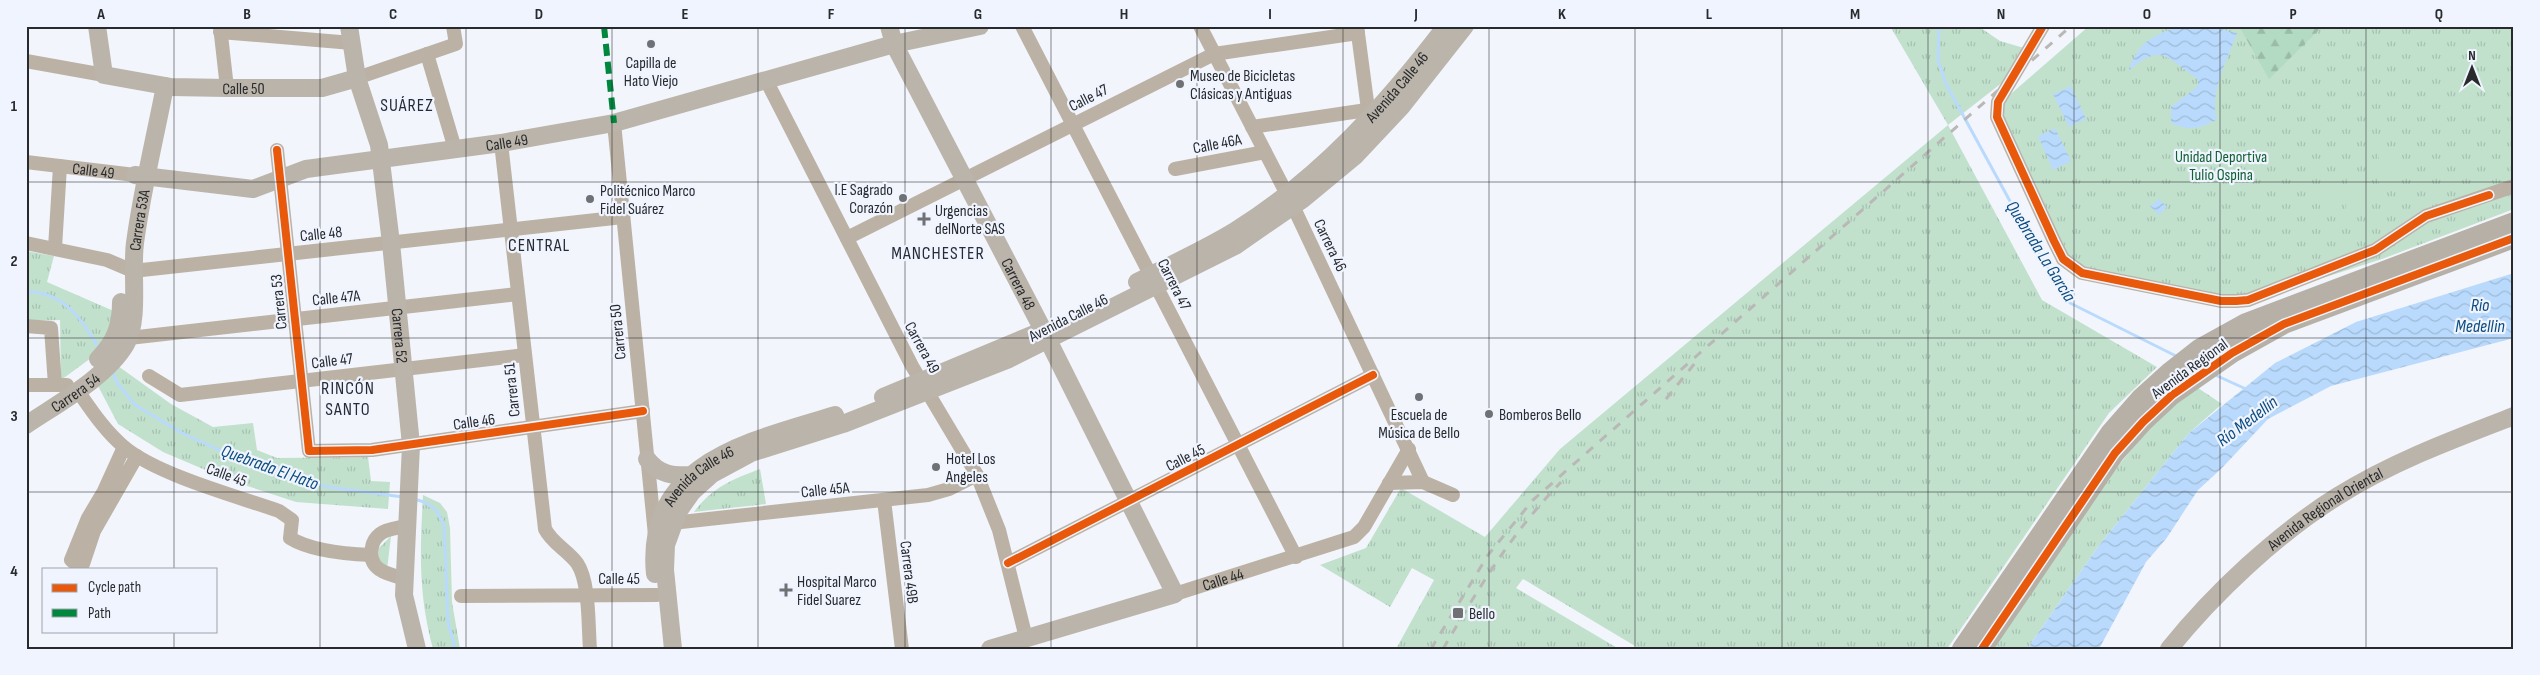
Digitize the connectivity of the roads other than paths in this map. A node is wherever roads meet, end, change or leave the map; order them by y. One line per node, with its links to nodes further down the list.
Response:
1 (98, 26): 17 (main road)
2 (453, 26): 14 (street, Calle 50)
3 (889, 26): 13 (main road, Carrera 48)
4 (980, 26): 13 (main road, Calle 49)
5 (1022, 26): 24 (street, Carrera 47)
6 (1200, 26): 15 (street, Carrera 46)
7 (1446, 26): 22 (main road, Avenida Calle 46)
8 (1466, 26): 38 (main road, Avenida Calle 46)
9 (2044, 26): 37 (street)
10 (220, 29): 12 (street); 21 (street)
11 (1358, 30): 15 (street, Calle 47); 22 (street)
12 (350, 34): 18 (main road, Carrera 52)
13 (894, 44): 19 (main road, Calle 49); 36 (main road, Carrera 48)
14 (427, 54): 18 (street, Calle 50); 27 (street)
15 (1214, 54): 24 (street, Calle 47); 25 (street, Carrera 46)
16 (26, 61): 17 (street, Calle 50)
17 (104, 75): 20 (main road, Calle 50)
18 (357, 78): 21 (main road, Calle 50); 30 (main road, Carrera 52)
19 (766, 80): 23 (main road, Calle 49); 42 (street, Carrera 49)
20 (159, 85): 21 (main road, Calle 50); 34 (main road, Carrera 53A)
21 (227, 88)
22 (1372, 113): 25 (street); 38 (main road, Avenida Calle 46)
23 (614, 123): 26 (main road, Calle 49); 39 (street, Carrera 50)
24 (1073, 124): 36 (street, Calle 47); 49 (street, Carrera 47)
25 (1252, 127): 29 (street, Carrera 46)
26 (502, 143): 27 (main road, Calle 49); 41 (street, Carrera 51)
27 (455, 149): 30 (main road, Calle 49)
28 (276, 150): 35 (street, Carrera 53)
29 (1265, 152): 33 (street, Calle 46A); 38 (street, Carrera 46)
30 (381, 158): 35 (main road, Calle 49); 45 (main road, Carrera 52)
31 (26, 162): 32 (street, Calle 49)
32 (60, 166): 34 (street, Calle 49); 46 (street)
33 (1175, 169)
34 (141, 175): 35 (main road, Calle 49); 48 (main road, Carrera 53A)
35 (279, 178): 47 (street, Carrera 53)
36 (964, 179): 42 (street, Calle 47); 54 (main road, Carrera 48)
37 (2514, 186)
38 (1289, 200): 49 (main road, Avenida Calle 46); 58 (street, Carrera 46)
39 (623, 217): 41 (street, Calle 48); 65 (street, Carrera 50)
40 (2514, 222): 101 (highway, Avenida Regional)
41 (511, 230): 45 (street, Calle 48); 50 (street, Carrera 51)
42 (847, 238): 63 (street, Carrera 49)
43 (2514, 238): 102 (highway, Avenida Regional)
44 (26, 243): 46 (street, Calle 48)
45 (391, 243): 47 (street, Calle 48); 51 (main road, Carrera 52)
46 (55, 248): 48 (street, Calle 48)
47 (287, 254): 48 (street, Calle 48); 52 (street, Carrera 53)
48 (127, 268): 55 (main road, Carrera 53A)
49 (1153, 280): 54 (main road, Avenida Calle 46); 70 (street, Carrera 47)
50 (518, 294): 51 (street, Calle 47A); 56 (street, Carrera 51)
51 (397, 307): 52 (street, Calle 47A); 57 (main road, Carrera 52)
52 (294, 319): 55 (street, Calle 47A); 60 (street, Carrera 53)
53 (26, 326): 62 (street)
54 (1046, 335): 63 (main road, Avenida Calle 46); 82 (main road, Carrera 48)
55 (120, 344): 62 (main road, Carrera 54)
56 (525, 355): 57 (street, Calle 47); 68 (street, Carrera 51)
57 (403, 369): 60 (street, Calle 47); 69 (main road, Carrera 52)
58 (1373, 375): 70 (street, Calle 45); 72 (street, Carrera 46)
59 (149, 376): 60 (street, Calle 47)
60 (300, 381): 73 (street, Carrera 53)
61 (26, 385): 62 (street)
62 (67, 387): 64 (main road, Carrera 54); 67 (main road, Carrera 54); 71 (street, Calle 45)
63 (925, 387): 76 (main road, Avenida Calle 46); 77 (street, Carrera 49); 83 (main road, Avenida Calle 46)
64 (26, 411)
65 (643, 411): 68 (street, Calle 46); 75 (street, Carrera 50)
66 (2514, 416): 103 (main road, Avenida Regional Oriental)
67 (26, 425)
68 (533, 427): 69 (street, Calle 46); 93 (street, Carrera 51)
69 (411, 444): 73 (street, Calle 46); 84 (main road, Carrera 52)
70 (1238, 445): 82 (street, Calle 45); 87 (street, Carrera 47)
71 (124, 447): 74 (street, Calle 45); 74 (street)
72 (1409, 449): 78 (street, Carrera 46); 79 (street, Calle 44)
73 (309, 451)
74 (137, 456): 86 (street, Calle 45)
75 (647, 459): 76 (main road); 85 (street, Carrera 50)
76 (692, 475): 85 (main road, Avenida Calle 46)
77 (977, 475): 81 (street, Calle 45A); 88 (street, Carrera 49)
78 (1423, 482): 79 (street); 80 (street)
79 (1389, 483): 87 (street, Calle 44)
80 (1453, 495)
81 (884, 500): 83 (street, Calle 45A); 99 (street, Carrera 49B)
82 (1128, 501): 88 (street, Calle 45); 90 (main road, Carrera 48)
83 (672, 523): 98 (main road)
84 (406, 526): 86 (street); 89 (main road, Carrera 52)
85 (655, 537): 91 (main road, Avenida Calle 46)
86 (370, 555): 89 (street)
87 (1296, 557): 90 (street, Calle 44)
88 (1008, 563): 94 (street, Carrera 49)
89 (403, 578): 95 (main road, Carrera 52)
90 (1175, 594): 94 (main road, Calle 44)
91 (656, 595): 93 (street, Calle 45); 97 (main road, Avenida Calle 46)
92 (461, 596): 93 (street, Calle 45)
93 (585, 596): 96 (street, Carrera 51)
94 (1026, 638): 100 (main road, Calle 44)
95 (417, 649)
96 (590, 649)
97 (661, 649)
98 (673, 649)
99 (902, 649)
100 (990, 649)
101 (1962, 649)
102 (1982, 649)
103 (2169, 649)

